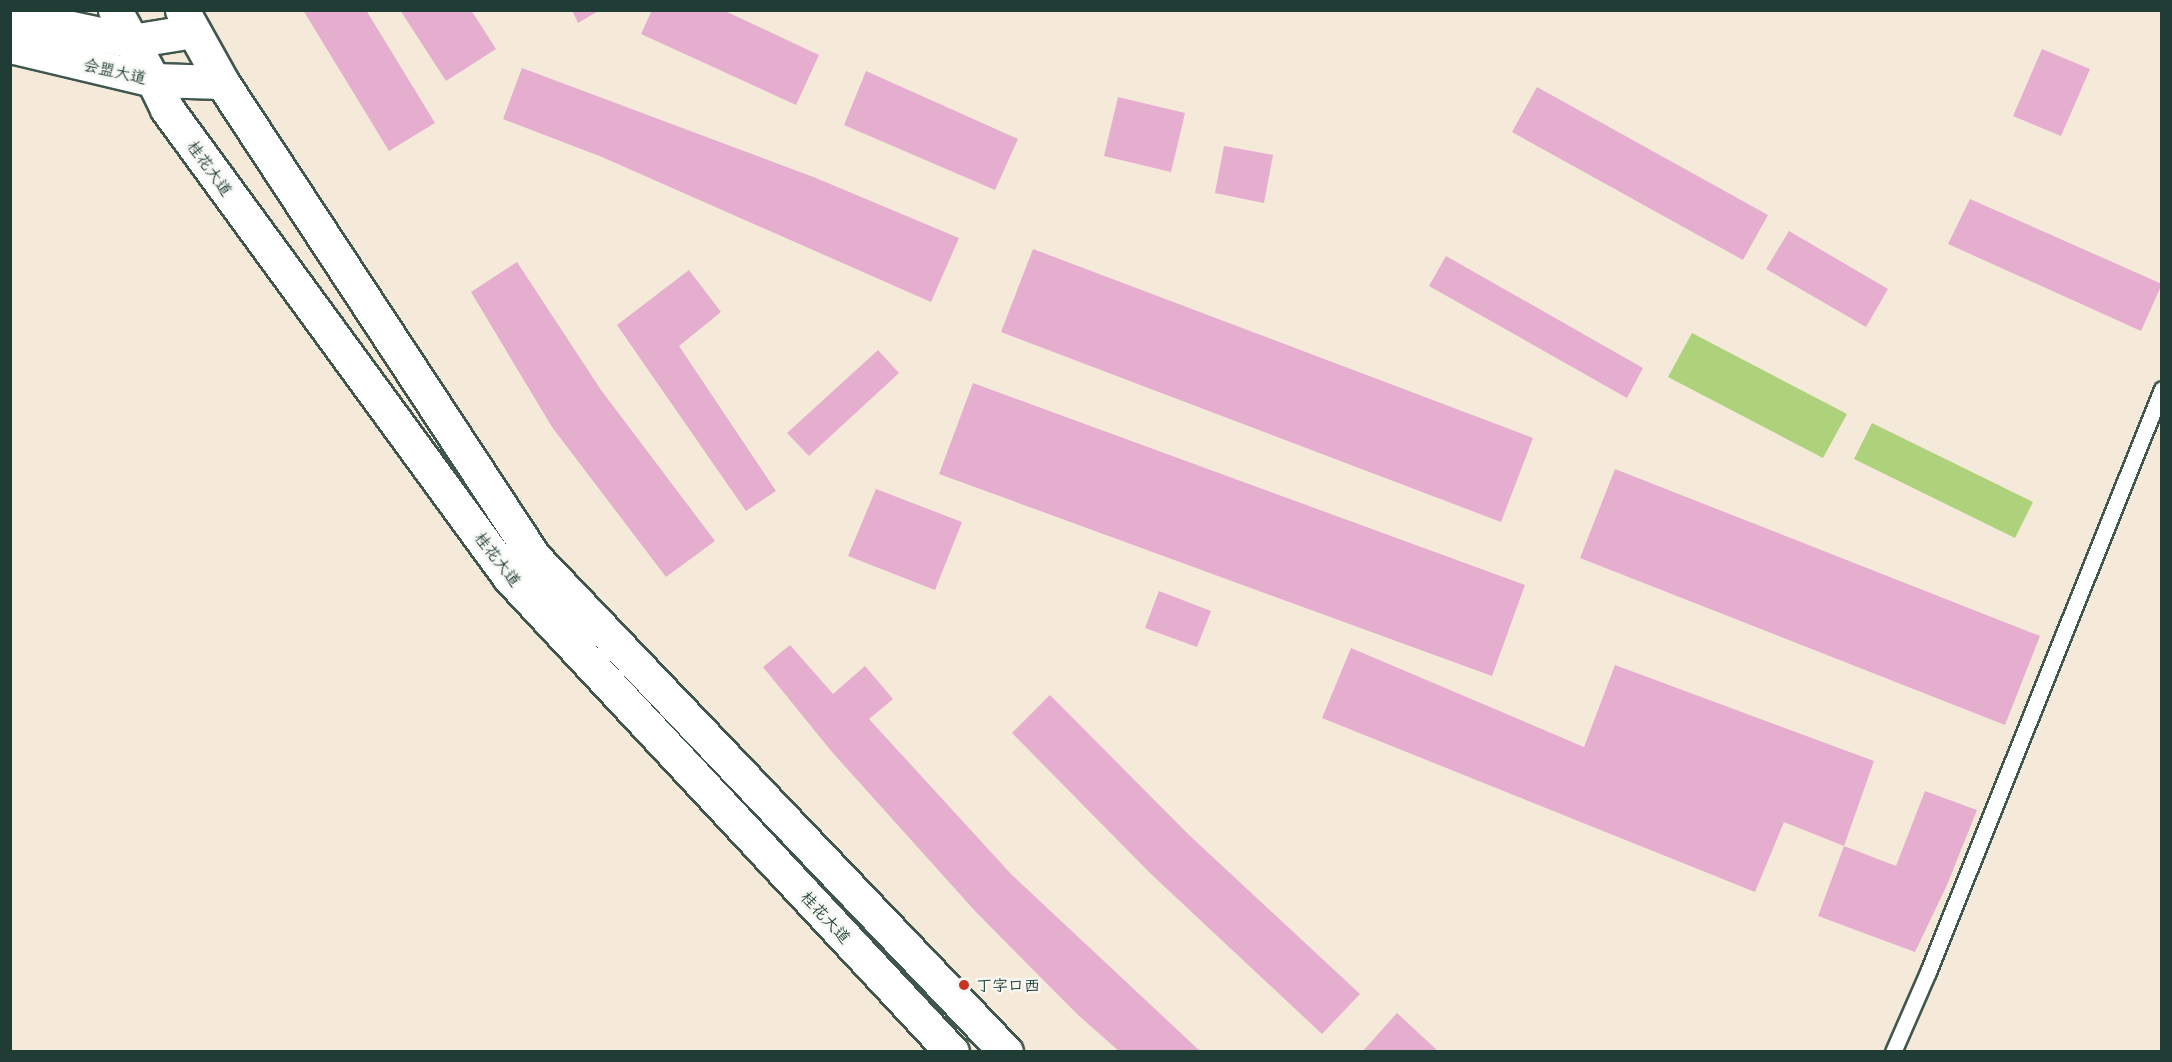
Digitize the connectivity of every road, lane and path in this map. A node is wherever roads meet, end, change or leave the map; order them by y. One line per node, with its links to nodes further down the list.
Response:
1 (115, 10): 4 (main road, 桂花大道)
2 (10, 15): 4 (main road, 会盟大道)
3 (187, 21): 4 (main road, 会盟大道); 7 (main road, 桂花大道)
4 (132, 41): 6 (main road, 桂花大道)
5 (10, 46): 6 (main road, 会盟大道)
6 (153, 80): 7 (main road, 会盟大道); 9 (main road, 桂花大道)
7 (222, 82): 10 (main road, 桂花大道)
8 (2162, 389): 11 (lane)
9 (952, 1052)
10 (1006, 1052)
11 (1893, 1052)

